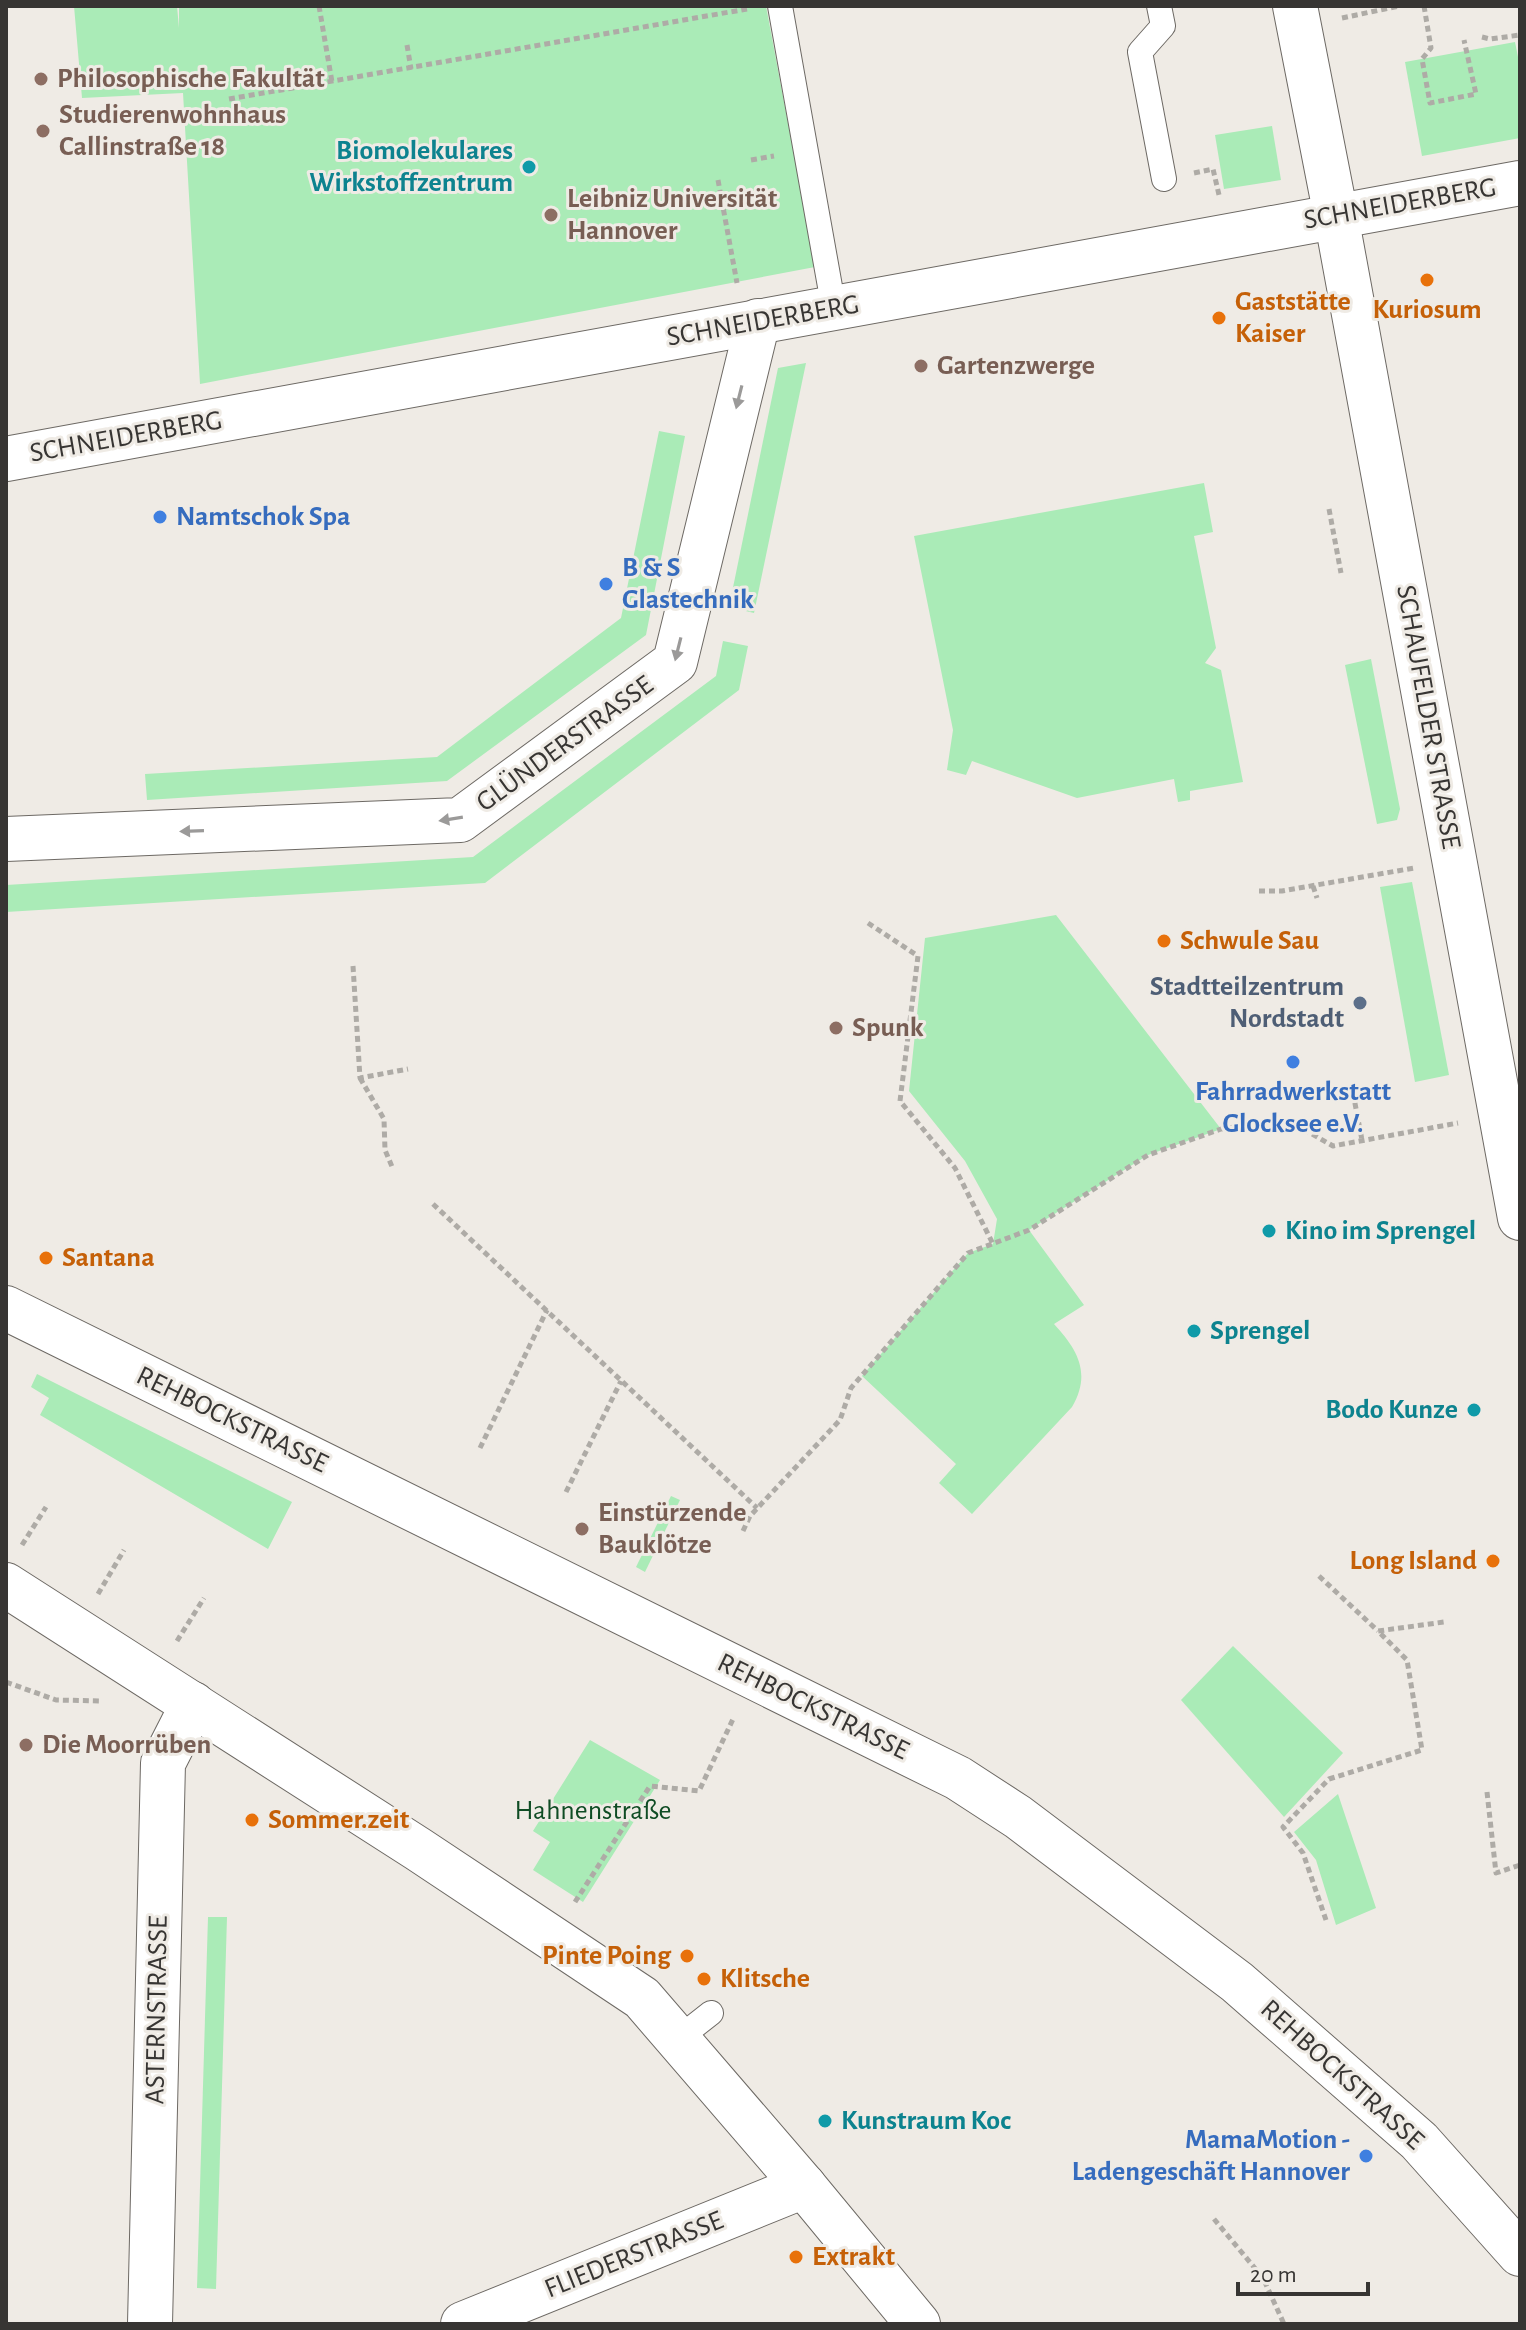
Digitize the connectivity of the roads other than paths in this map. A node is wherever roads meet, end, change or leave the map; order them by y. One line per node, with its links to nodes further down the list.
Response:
1 (780, 6): 7 (lane)
2 (1159, 6): 4 (lane)
3 (1297, 16): 6 (street, SCHAUFELDER STRASSE)
4 (1164, 179)
5 (1520, 183): 6 (street, SCHNEIDERBERG)
6 (1336, 216): 7 (street, SCHNEIDERBERG); 11 (street, SCHAUFELDER STRASSE)
7 (834, 309): 8 (street, SCHNEIDERBERG)
8 (751, 322): 9 (street, SCHNEIDERBERG); 10 (street, GLÜNDERSTRASSE, one-way to 10)
9 (6, 459)
10 (6, 839)
11 (1520, 1218)
12 (6, 1308): 16 (street, REHBOCKSTRASSE)
13 (10, 1571): 14 (street)
14 (193, 1704): 15 (street); 17 (street, ASTERNSTRASSE)
15 (804, 2186): 18 (street, FLIEDERSTRASSE); 19 (street)
16 (1520, 2254)
17 (150, 2324)
18 (463, 2324)
19 (918, 2324)

